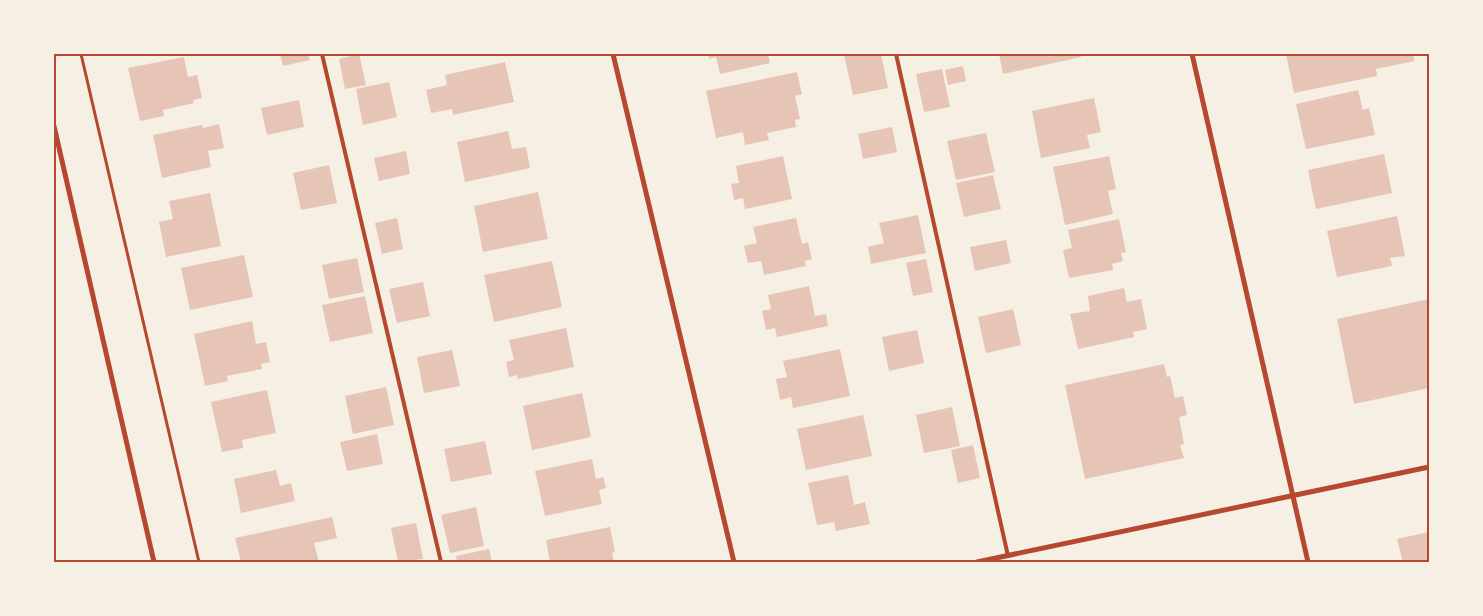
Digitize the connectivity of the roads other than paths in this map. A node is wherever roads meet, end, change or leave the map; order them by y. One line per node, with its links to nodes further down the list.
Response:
1 (322, 54): 10 (lane)
2 (613, 54): 11 (street)
3 (896, 54): 8 (lane)
4 (1192, 54): 7 (street)
5 (54, 126): 9 (street)
6 (1429, 467): 7 (street)
7 (1293, 496): 8 (street); 13 (street)
8 (1008, 556): 12 (street)
9 (154, 562)
10 (441, 562)
11 (734, 562)
12 (977, 562)
13 (1308, 562)

